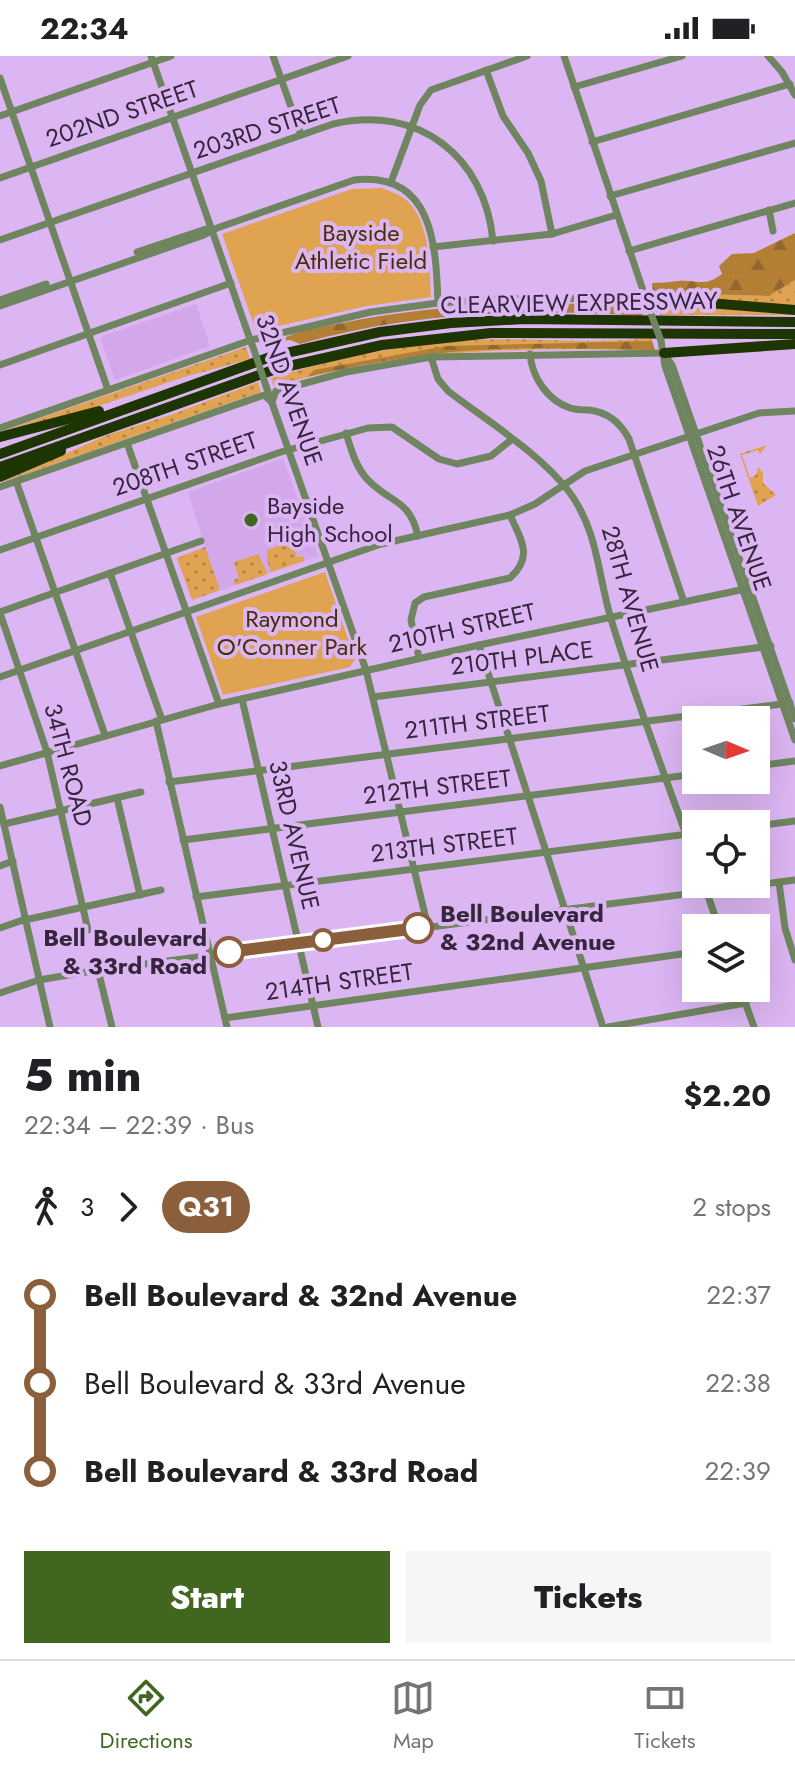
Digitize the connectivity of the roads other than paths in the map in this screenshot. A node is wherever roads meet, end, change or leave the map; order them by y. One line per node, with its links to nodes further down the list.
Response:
1 (171, 56): 8 (street)
2 (273, 56): 11 (street)
3 (348, 56): 11 (street, 202ND STREET)
4 (527, 56): 9 (street)
5 (564, 56): 13 (street, 26TH AVENUE)
6 (682, 56): 13 (street)
7 (768, 56): 12 (street)
8 (152, 59): 15 (street); 17 (street, 32ND AVENUE)
9 (486, 70): 18 (street); 33 (street)
10 (0, 78): 15 (street)
11 (281, 80): 17 (street, 202ND STREET); 19 (street)
12 (790, 84): 14 (street); 20 (street)
13 (574, 87): 20 (street, 26TH AVENUE)
14 (795, 95)
15 (12, 112): 16 (street); 22 (street)
16 (0, 116)
17 (172, 118): 22 (street, 202ND STREET); 23 (street, 32ND AVENUE)
18 (411, 127): 19 (street, 203RD STREET); 25 (street); 35 (street)
19 (301, 135): 23 (street, 203RD STREET)
20 (592, 142): 26 (street, 26TH AVENUE)
21 (795, 143): 26 (street)
22 (31, 167): 24 (street, 202ND STREET); 30 (street)
23 (192, 173): 30 (street, 203RD STREET); 31 (street, 32ND AVENUE)
24 (0, 178)
25 (391, 182): 31 (street); 36 (street)
26 (610, 196): 29 (street, 26TH AVENUE)
27 (795, 203): 28 (street)
28 (769, 210): 32 (street); 37 (street)
29 (616, 215): 33 (street); 37 (street, 26TH AVENUE)
30 (51, 223): 34 (street, 203RD STREET); 38 (street)
31 (211, 230): 38 (street); 39 (street, 32ND AVENUE)
32 (773, 231)
33 (552, 234): 35 (street)
34 (0, 240)
35 (493, 241): 36 (street)
36 (433, 247): 42 (street)
37 (629, 251): 40 (street, 26TH AVENUE)
38 (70, 278): 41 (street); 45 (street)
39 (231, 283): 45 (street); 47 (street, 32ND AVENUE)
40 (646, 298): 42 (street, CLEARVIEW EXPRESSWAY); 43 (highway); 49 (street, 26TH AVENUE, bridge)
41 (0, 303)
42 (438, 303): 47 (street, CLEARVIEW EXPRESSWAY)
43 (795, 310)
44 (795, 322): 54 (highway, CLEARVIEW EXPRESSWAY)
45 (89, 334): 52 (street); 53 (street)
46 (795, 334): 57 (highway, CLEARVIEW EXPRESSWAY)
47 (252, 344): 53 (street, CLEARVIEW EXPRESSWAY); 55 (street, 32ND AVENUE, bridge)
48 (795, 344): 49 (highway)
49 (664, 353): 50 (street); 60 (street, 26TH AVENUE)
50 (530, 354): 51 (street); 66 (street)
51 (431, 357): 55 (street); 62 (street, 28TH AVENUE)
52 (0, 365)
53 (108, 390): 58 (street, CLEARVIEW EXPRESSWAY)
54 (174, 390): 61 (highway); 65 (highway, CLEARVIEW EXPRESSWAY)
55 (272, 402): 63 (street); 64 (street, 32ND AVENUE)
56 (795, 411): 60 (street)
57 (133, 418): 67 (highway, CLEARVIEW EXPRESSWAY); 68 (highway)
58 (0, 428)
59 (346, 433): 62 (street, 208TH STREET); 64 (street, 208TH STREET); 74 (street)
60 (693, 435): 66 (street); 81 (street, 26TH AVENUE)
61 (0, 437)
62 (511, 440): 70 (street, 28TH AVENUE)
63 (127, 443): 69 (street); 72 (street)
64 (288, 450): 72 (street, 208TH STREET); 79 (street, 32ND AVENUE)
65 (0, 454)
66 (634, 455): 70 (street); 83 (street)
67 (0, 467)
68 (0, 477)
69 (16, 481): 71 (street); 75 (street)
70 (563, 484): 73 (street); 86 (street, 28TH AVENUE)
71 (0, 487)
72 (147, 498): 75 (street, 208TH STREET); 78 (street)
73 (510, 515): 74 (street); 91 (street)
74 (418, 536): 79 (street)
75 (36, 537): 77 (street, 208TH STREET); 82 (street)
76 (201, 541): 78 (street)
77 (0, 550)
78 (166, 554): 80 (street); 85 (street)
79 (328, 562): 85 (street); 94 (street, 32ND AVENUE)
80 (110, 573): 82 (street); 87 (street)
81 (746, 589): 83 (street, 210TH STREET); 89 (street, 26TH AVENUE)
82 (55, 593): 84 (street); 90 (street)
83 (684, 602): 86 (street, 210TH STREET)
84 (0, 612): 93 (street, 34TH ROAD)
85 (187, 612): 87 (street); 100 (street)
86 (610, 616): 88 (street, 210TH STREET); 92 (street, 28TH AVENUE)
87 (131, 631): 90 (street); 102 (street)
88 (479, 645): 91 (street, 210TH STREET); 96 (street)
89 (767, 646): 92 (street, 210TH PLACE); 99 (street, 26TH AVENUE)
90 (76, 651): 93 (street); 104 (street)
91 (419, 658): 94 (street, 210TH STREET)
92 (627, 664): 96 (street, 210TH PLACE); 103 (street, 28TH AVENUE)
93 (20, 670): 95 (street); 107 (street, 34TH ROAD)
94 (366, 670): 97 (street, 32ND AVENUE); 98 (street, 210TH STREET)
95 (0, 677)
96 (492, 682): 97 (street, 210TH PLACE); 105 (street)
97 (373, 697): 108 (street, 32ND AVENUE)
98 (242, 699): 100 (street, 210TH STREET); 112 (street, 33RD AVENUE)
99 (786, 703): 101 (street, 26TH AVENUE); 103 (street, 211TH STREET); 106 (street, 26TH AVENUE)
100 (219, 704): 102 (street, 210TH STREET)
101 (795, 719)
102 (159, 720): 104 (street, 210TH STREET); 115 (street)
103 (646, 721): 105 (street, 211TH STREET); 114 (street, 28TH AVENUE)
104 (105, 735): 107 (street, 210TH STREET)
105 (510, 738): 108 (street, 211TH STREET); 117 (street)
106 (795, 740)
107 (47, 752): 111 (street, 210TH STREET); 120 (street, 34TH ROAD)
108 (386, 754): 112 (street, 211TH STREET); 121 (street, 32ND AVENUE)
109 (795, 761): 110 (street)
110 (770, 764)
111 (0, 766)
112 (258, 770): 115 (street, 211TH STREET); 126 (street, 33RD AVENUE)
113 (682, 776): 114 (street, 212TH STREET)
114 (666, 778): 117 (street, 212TH STREET); 123 (street, 28TH AVENUE)
115 (169, 782): 128 (street)
116 (141, 792): 118 (street)
117 (528, 795): 121 (street, 212TH STREET); 129 (street)
118 (117, 798): 120 (street); 139 (street)
119 (0, 807): 124 (street)
120 (60, 811): 124 (street); 141 (street, 34TH ROAD)
121 (401, 812): 126 (street, 212TH STREET); 132 (street, 32ND AVENUE)
122 (795, 821): 125 (street)
123 (682, 823)
124 (4, 824): 130 (street)
125 (770, 824)
126 (271, 828): 128 (street, 212TH STREET); 136 (street, 33RD AVENUE)
127 (682, 835): 129 (street, 213TH STREET)
128 (183, 840): 140 (street)
129 (547, 852): 132 (street, 213TH STREET); 142 (street)
130 (13, 861): 131 (street); 143 (street)
131 (0, 866)
132 (415, 869): 136 (street, 213TH STREET); 144 (street, 32ND AVENUE)
133 (795, 880): 134 (street)
134 (779, 882): 135 (street); 150 (street)
135 (770, 883)
136 (285, 886): 140 (street, 213TH STREET); 147 (street, 33RD AVENUE)
137 (161, 890): 139 (street)
138 (682, 891): 142 (street)
139 (140, 895): 141 (street)
140 (196, 897): 149 (street)
141 (83, 908): 143 (street); 146 (street, 34TH ROAD)
142 (565, 909): 144 (street); 151 (street)
143 (26, 921): 145 (street); 153 (street)
144 (428, 927): 147 (street)
145 (0, 928)
146 (88, 930)
147 (298, 944): 149 (street); 156 (street, 33RD AVENUE)
148 (682, 954): 151 (street, 214TH STREET)
149 (210, 955): 152 (street); 157 (street)
150 (795, 960)
151 (584, 969): 156 (street, 214TH STREET); 162 (street)
152 (98, 970): 153 (street); 159 (street)
153 (39, 980): 154 (street); 158 (street)
154 (0, 993)
155 (746, 1003): 162 (street); 163 (street)
156 (313, 1006): 157 (street, 214TH STREET); 161 (street, 33RD AVENUE)
157 (225, 1018): 160 (street)
158 (50, 1027)
159 (112, 1027)
160 (227, 1027)
161 (318, 1027)
162 (605, 1027)
163 (754, 1027)

